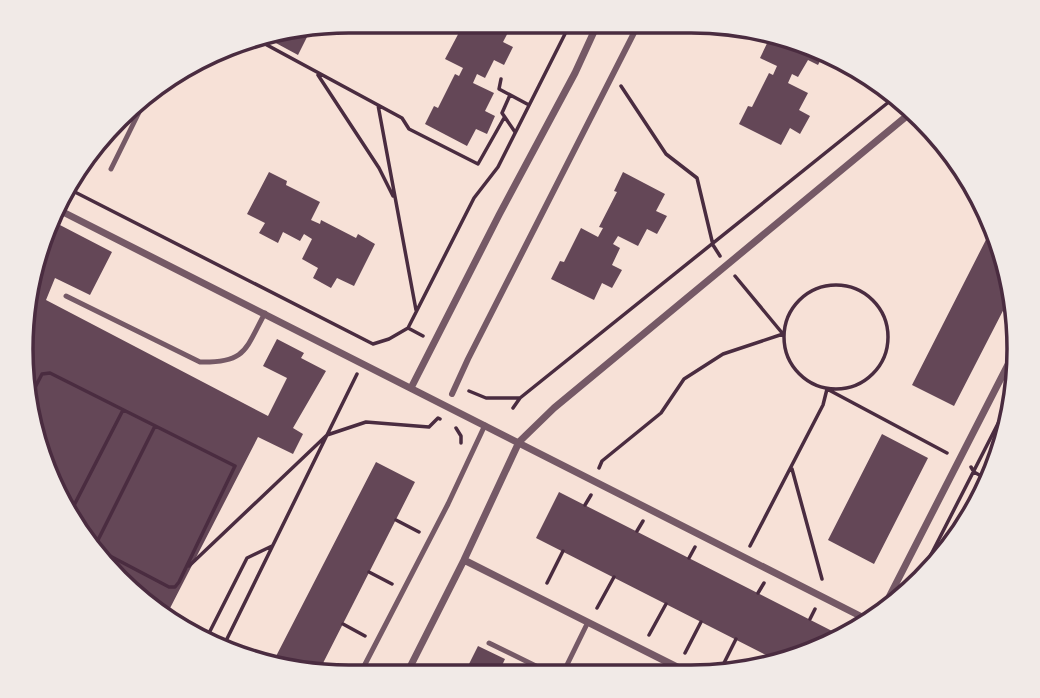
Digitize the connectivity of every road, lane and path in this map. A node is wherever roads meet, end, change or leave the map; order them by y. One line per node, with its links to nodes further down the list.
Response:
1 (565, 33): 10 (path)
2 (593, 33): 32 (street)
3 (634, 33): 6 (street)
4 (266, 44): 5 (path)
5 (316, 72): 11 (path); 18 (path)
6 (613, 73): 20 (path); 30 (street)
7 (501, 79): 8 (path)
8 (510, 95): 10 (path); 14 (path)
9 (888, 102): 20 (path)
10 (529, 105): 15 (path)
11 (378, 106): 14 (path); 18 (path)
12 (138, 115): 16 (lane)
13 (905, 117): 21 (street)
14 (504, 118): 15 (path)
15 (515, 133): 23 (path)
16 (111, 169)
17 (75, 193): 25 (path)
18 (395, 201): 23 (path)
19 (64, 213): 24 (street)
20 (713, 245): 21 (path); 35 (path)
21 (726, 264): 26 (path); 43 (street)
22 (66, 296): 24 (lane)
23 (416, 312): 25 (path)
24 (265, 313): 32 (street)
25 (408, 328): 27 (path)
26 (783, 334): 33 (path); 33 (path); 48 (path)
27 (427, 338)
28 (1006, 368): 44 (street)
29 (358, 373): 42 (path)
30 (456, 385): 34 (street); 35 (path)
31 (36, 386): 37 (path)
32 (411, 388): 39 (street)
33 (827, 389): 44 (path); 45 (path)
34 (452, 394)
35 (520, 398): 36 (path)
36 (513, 408)
37 (123, 410): 41 (path); 50 (path)
38 (438, 418): 42 (path)
39 (485, 425): 43 (street); 90 (lane)
40 (998, 425): 46 (path)
41 (155, 426): 56 (path); 65 (path)
42 (327, 435): 57 (path); 65 (path)
43 (519, 442): 48 (street); 64 (street)
44 (960, 459): 46 (path); 72 (street)
45 (791, 467): 61 (path); 73 (path)
46 (974, 472): 47 (path); 60 (path)
47 (980, 476)
48 (593, 480): 61 (street)
49 (591, 495): 51 (path)
50 (75, 504)
51 (585, 505)
52 (396, 520): 55 (path)
53 (643, 521): 54 (path)
54 (637, 531)
55 (420, 533)
56 (96, 539)
57 (273, 545): 82 (path); 86 (path)
58 (695, 547): 63 (path)
59 (563, 551): 68 (path)
60 (933, 551)
61 (745, 557): 73 (street)
62 (113, 558): 65 (path)
63 (689, 558)
64 (464, 560): 79 (street); 91 (street)
65 (186, 569)
66 (369, 572): 70 (path)
67 (614, 577): 75 (path)
68 (547, 583)
69 (764, 583): 71 (path)
70 (393, 585)
71 (758, 593)
72 (891, 593)
73 (827, 599): 77 (street)
74 (666, 604): 83 (path)
75 (597, 608)
76 (815, 609): 78 (path)
77 (860, 616)
78 (810, 620)
79 (588, 622): 93 (lane); 94 (street)
80 (701, 622): 88 (path)
81 (343, 624): 84 (path)
82 (209, 632)
83 (649, 635)
84 (366, 637)
85 (736, 639): 89 (path)
86 (226, 640)
87 (489, 643): 92 (lane)
88 (685, 653)
89 (724, 663)
90 (366, 665)
91 (411, 665)
92 (534, 665)
93 (567, 665)
94 (673, 665)

